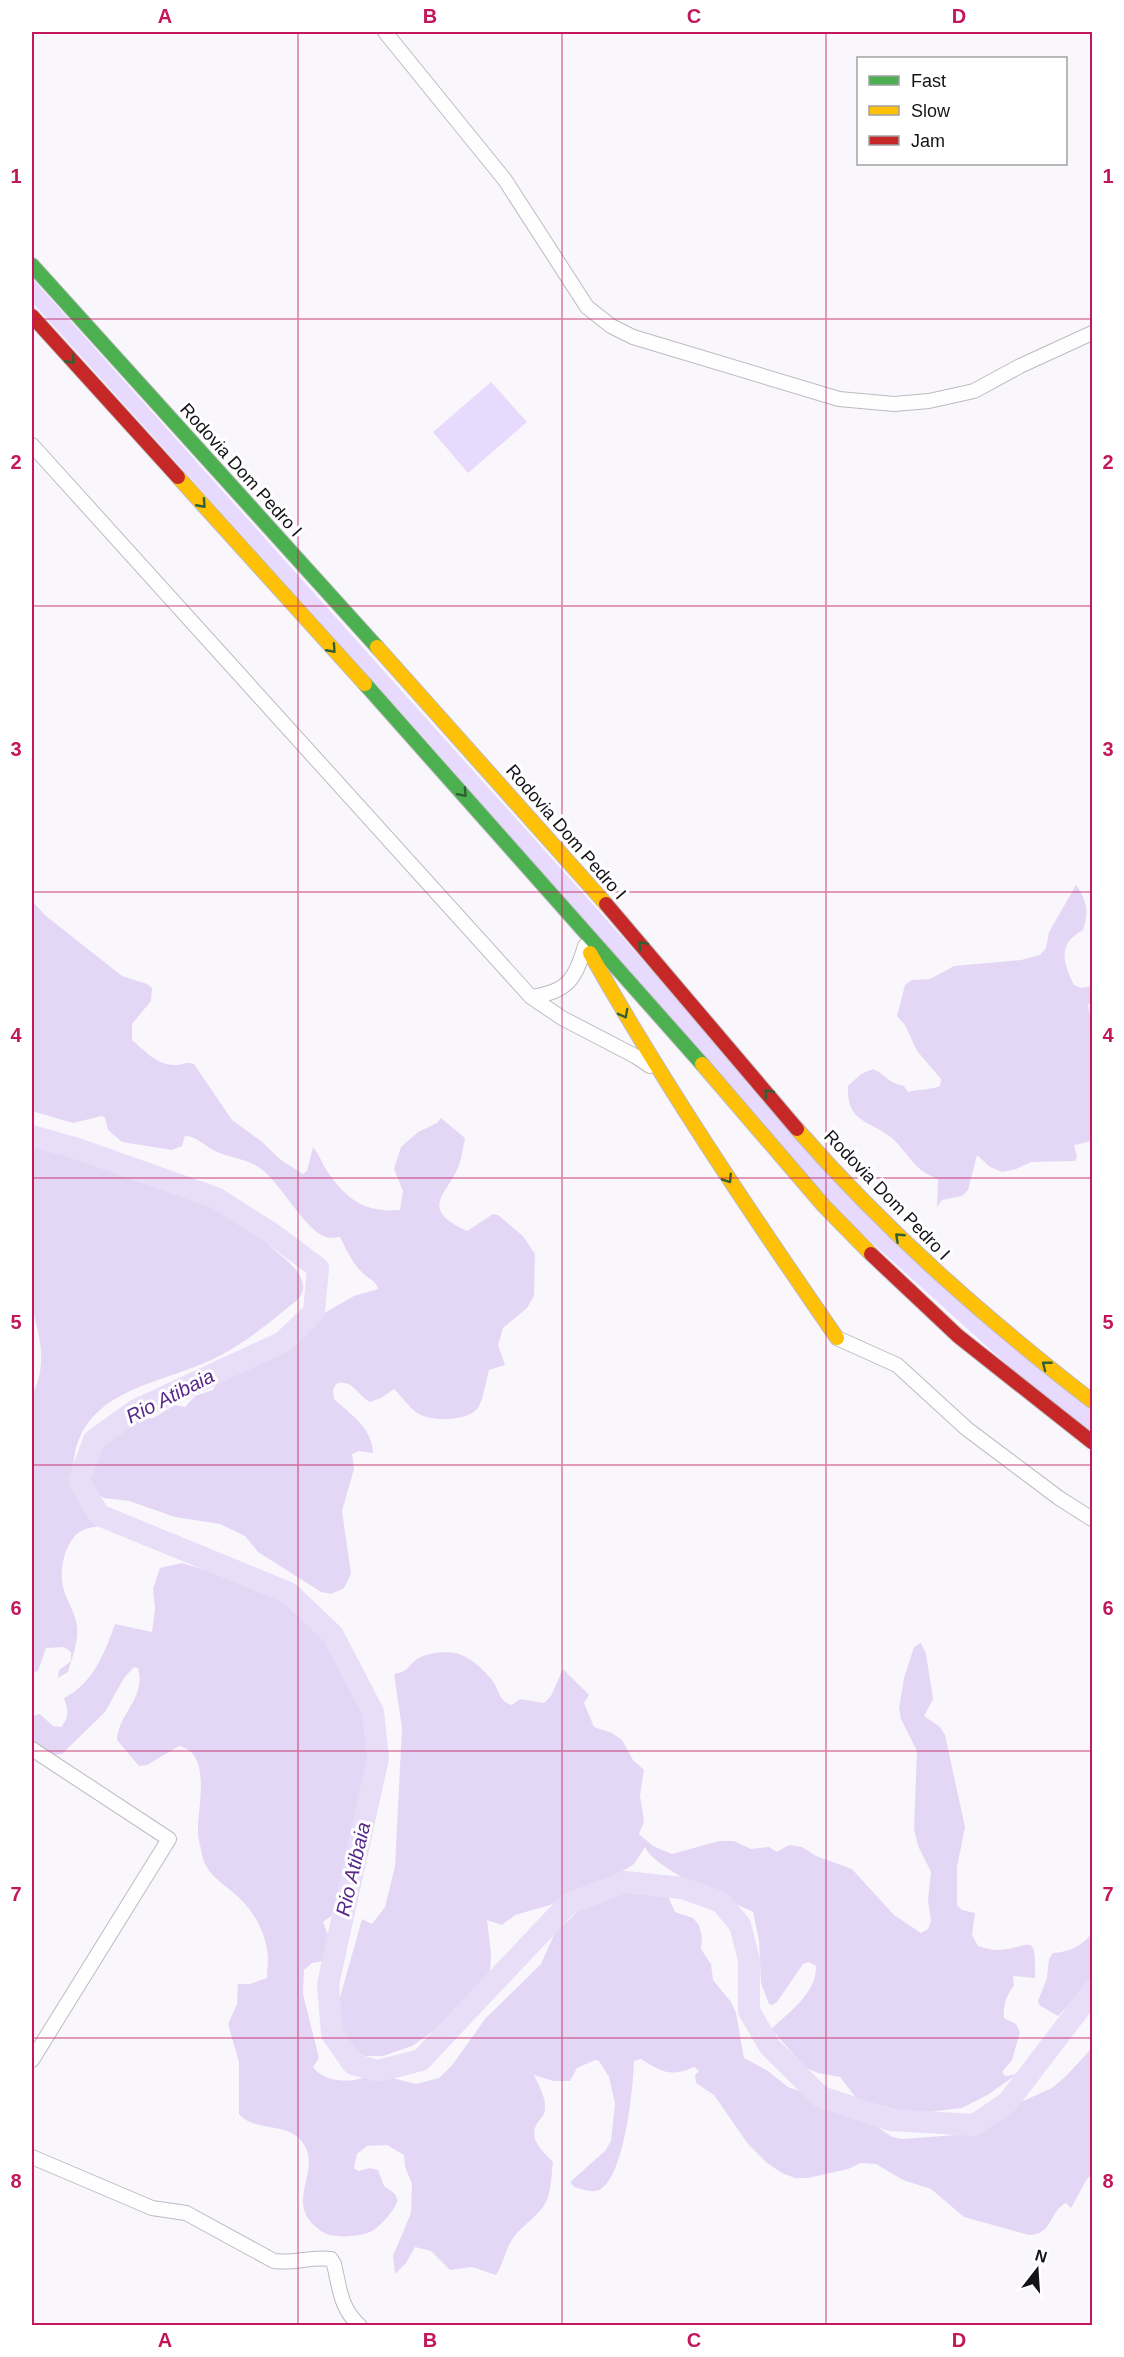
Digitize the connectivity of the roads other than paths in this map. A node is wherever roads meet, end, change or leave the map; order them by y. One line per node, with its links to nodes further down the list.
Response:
1 (385, 32): 4 (street)
2 (32, 265): 11 (highway, Rodovia Dom Pedro I, one-way to 2)
3 (32, 316): 6 (highway, one-way to 6)
4 (1092, 333)
5 (32, 445): 8 (street)
6 (523, 860): 7 (highway); 12 (highway)
7 (586, 944): 8 (street); 9 (highway, one-way to 9)
8 (531, 997): 9 (street)
9 (663, 1076): 10 (highway, one-way to 10)
10 (837, 1338): 13 (street)
11 (1092, 1401)
12 (1092, 1442)
13 (1092, 1519)
14 (32, 1749): 15 (street)
15 (32, 2060)
16 (32, 2157): 17 (street)
17 (360, 2325)

